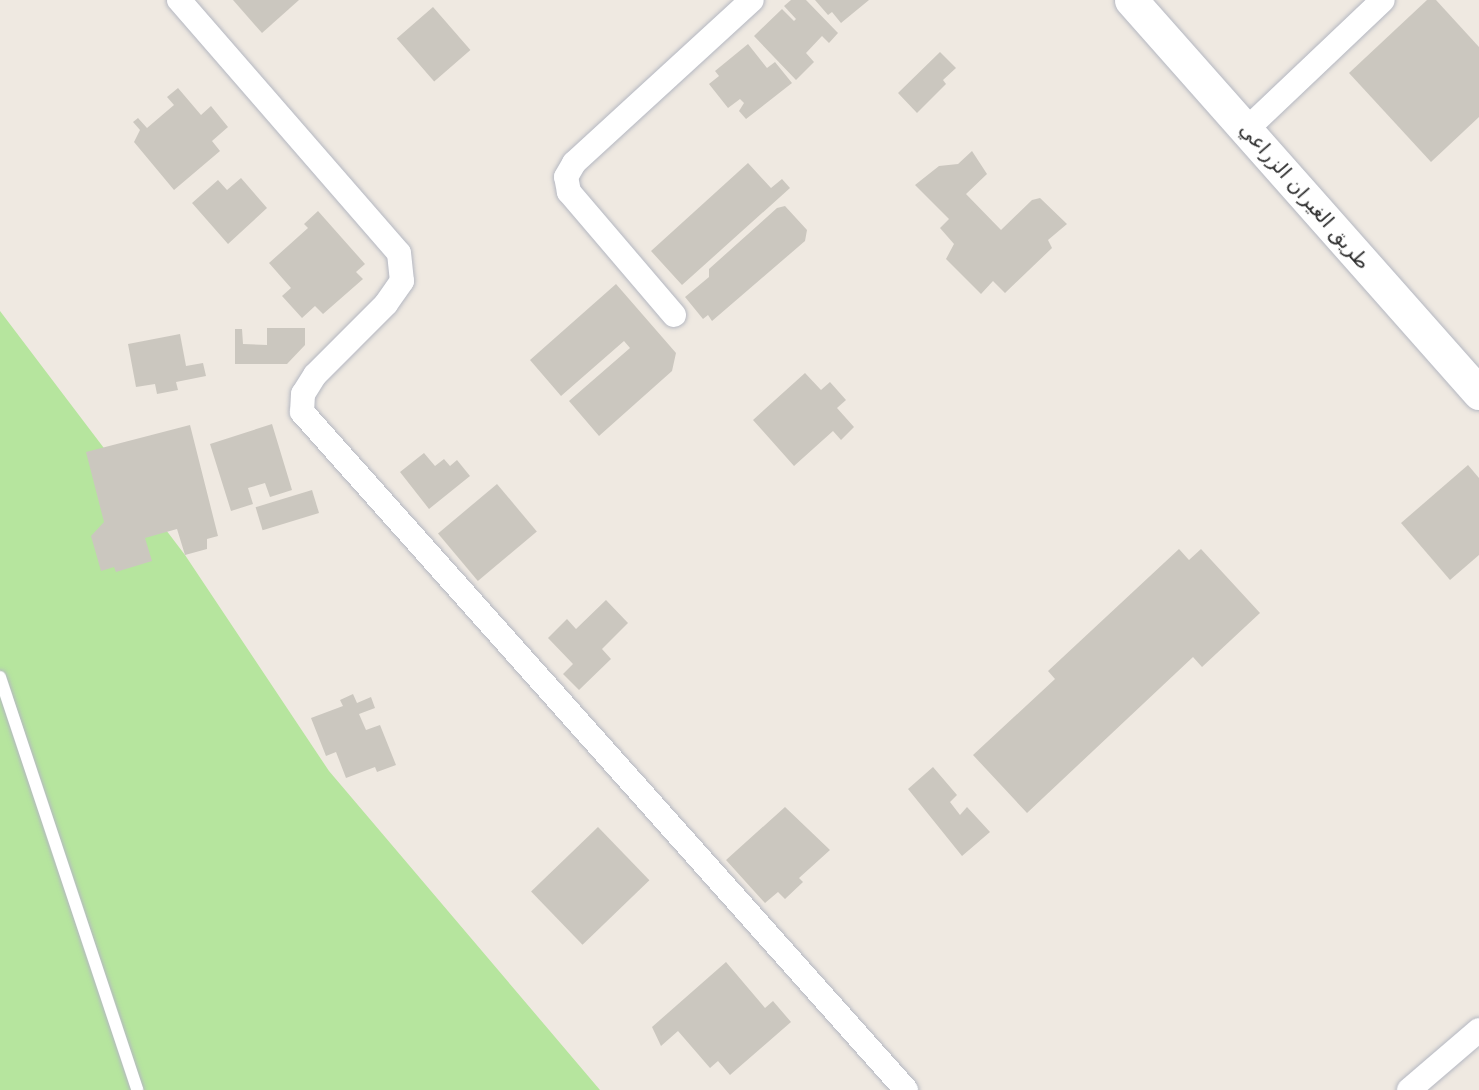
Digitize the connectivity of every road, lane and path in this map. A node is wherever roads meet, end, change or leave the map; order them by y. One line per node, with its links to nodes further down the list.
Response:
1 (179, 0): 11 (street)
2 (752, 0): 6 (street)
3 (1131, 0): 5 (street, طريق الغيران الزراعي)
4 (1383, 0): 5 (street)
5 (1247, 129): 7 (street, طريق الغيران الزراعي)
6 (674, 315)
7 (1479, 393)
8 (0, 677): 10 (lane)
9 (1479, 1030): 12 (street)
10 (137, 1090)
11 (906, 1090)
12 (1409, 1090)

